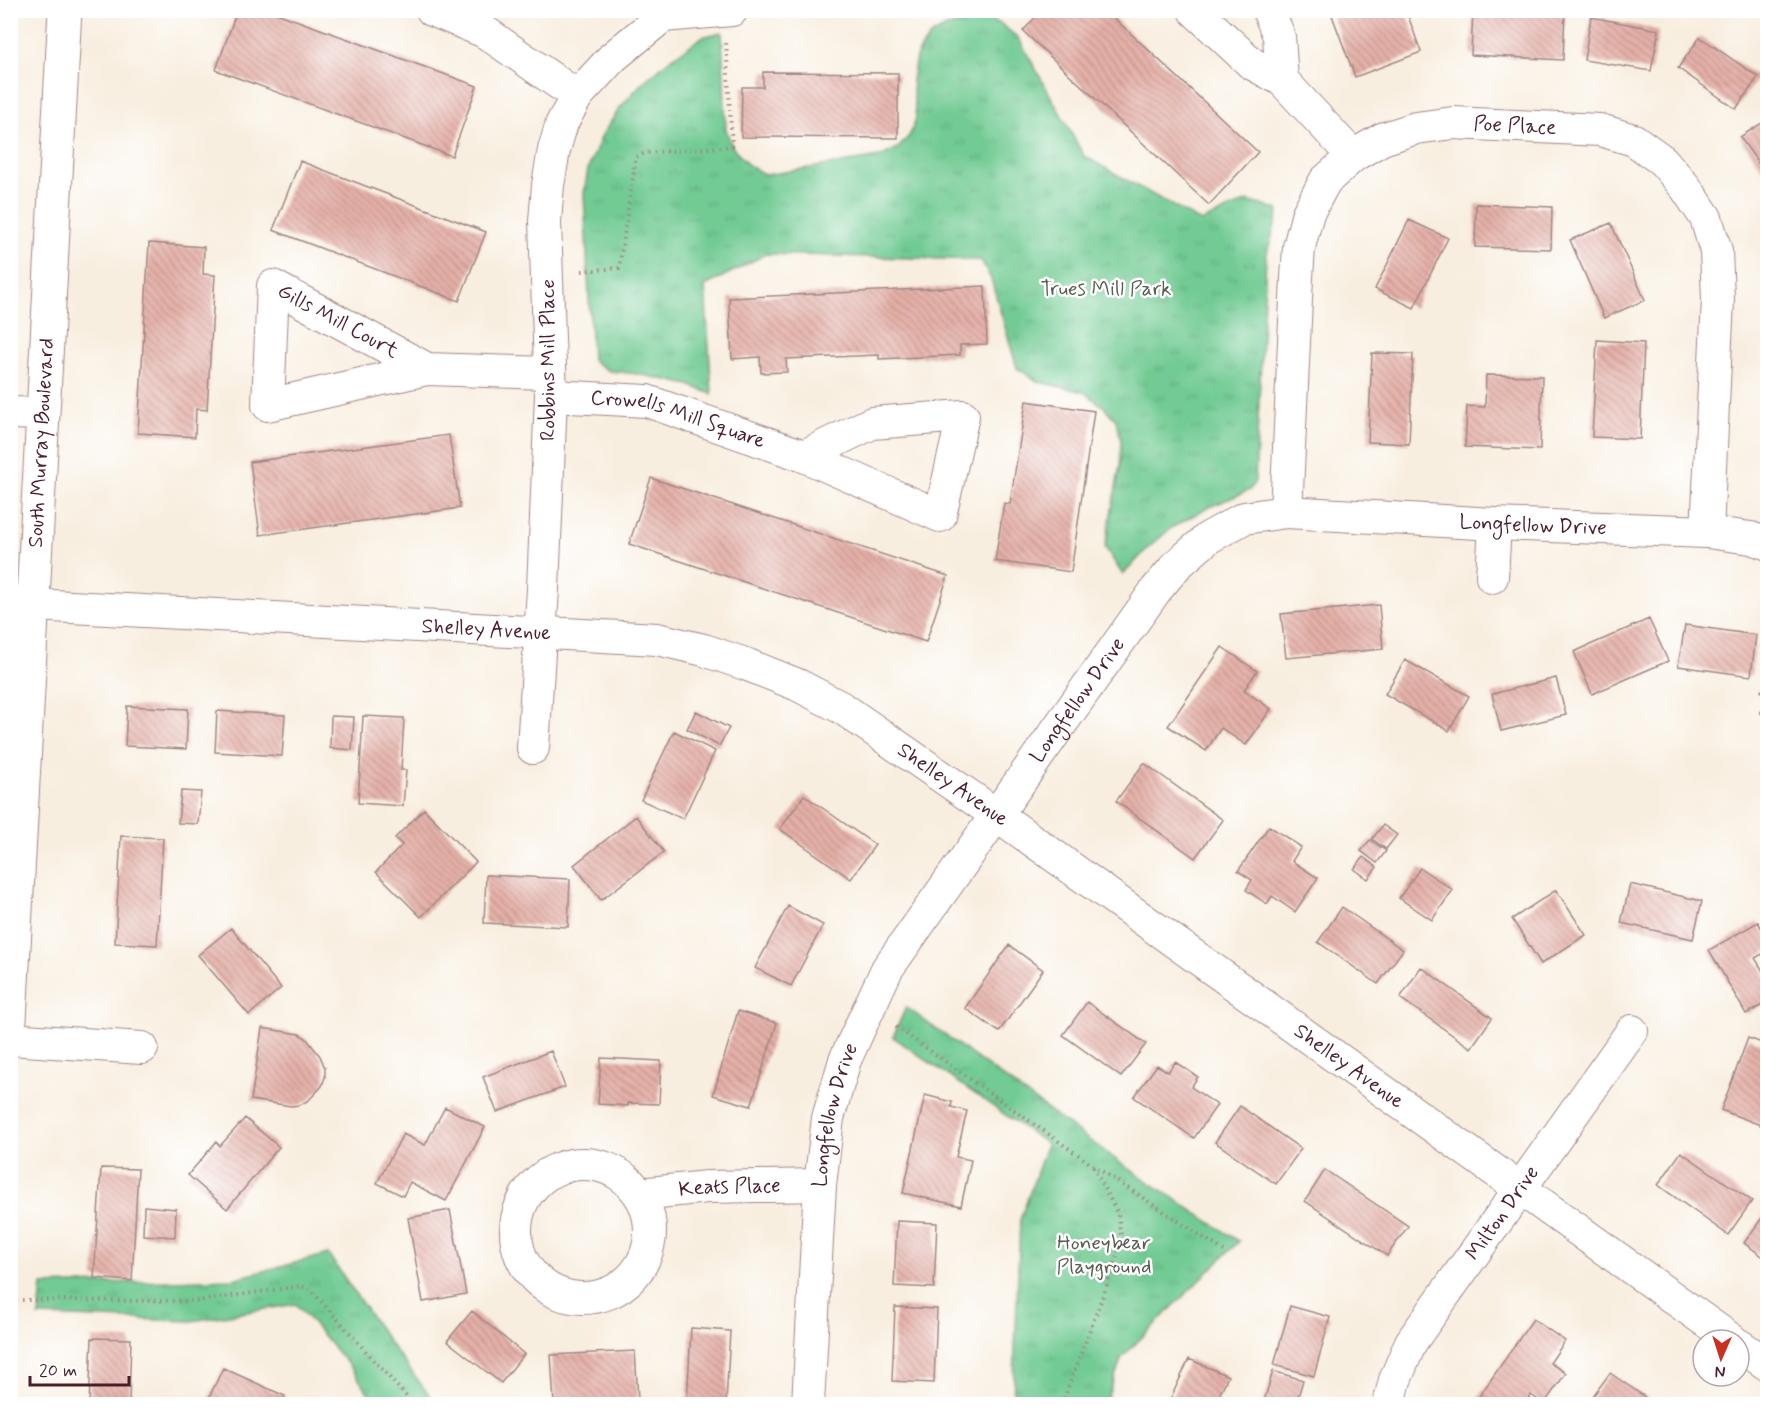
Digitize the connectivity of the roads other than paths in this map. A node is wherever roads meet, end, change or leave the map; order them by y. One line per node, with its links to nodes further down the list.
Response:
1 (65, 10): 14 (main road, South Murray Boulevard)
2 (432, 10): 6 (street)
3 (1194, 10): 8 (street)
4 (1268, 10): 8 (street)
5 (664, 13): 7 (street, Robbins Mill Place); 9 (street, Robbins Mill Place)
6 (481, 21): 9 (street)
7 (729, 26)
8 (1282, 80): 10 (street)
9 (577, 96): 12 (street, Robbins Mill Place)
10 (1353, 156): 16 (street, Poe Place); 18 (street, Poe Place)
11 (427, 369): 11 (street, Gills Mill Court); 12 (street, Gills Mill Court)
12 (550, 384): 15 (street, Crowells Mill Square); 22 (street, Robbins Mill Place)
13 (10, 413): 14 (street)
14 (44, 414): 21 (main road, South Murray Boulevard)
15 (804, 456): 15 (street, Crowells Mill Square)
16 (1286, 512): 17 (street, Longfellow Drive); 24 (street, Longfellow Drive)
17 (1495, 524): 18 (street, Longfellow Drive); 20 (street)
18 (1707, 532): 19 (street, Longfellow Drive)
19 (1767, 544)
20 (1492, 577)
21 (34, 605): 22 (street, Shelley Avenue); 25 (main road, South Murray Boulevard)
22 (540, 632): 23 (street, Robbins Mill Place); 24 (street, Shelley Avenue)
23 (533, 748)
24 (997, 815): 29 (street, Longfellow Drive); 30 (street, Shelley Avenue)
25 (10, 1020)
26 (1632, 1030): 30 (street, Milton Drive)
27 (10, 1039): 28 (street)
28 (142, 1048)
29 (820, 1185): 31 (street, Keats Place); 35 (street, Longfellow Drive)
30 (1520, 1190): 32 (street, Shelley Avenue); 36 (street, Milton Drive)
31 (640, 1194): 31 (street)
32 (1715, 1328)
33 (1751, 1354): 34 (street)
34 (1767, 1365)
35 (808, 1404)
36 (1389, 1404)

